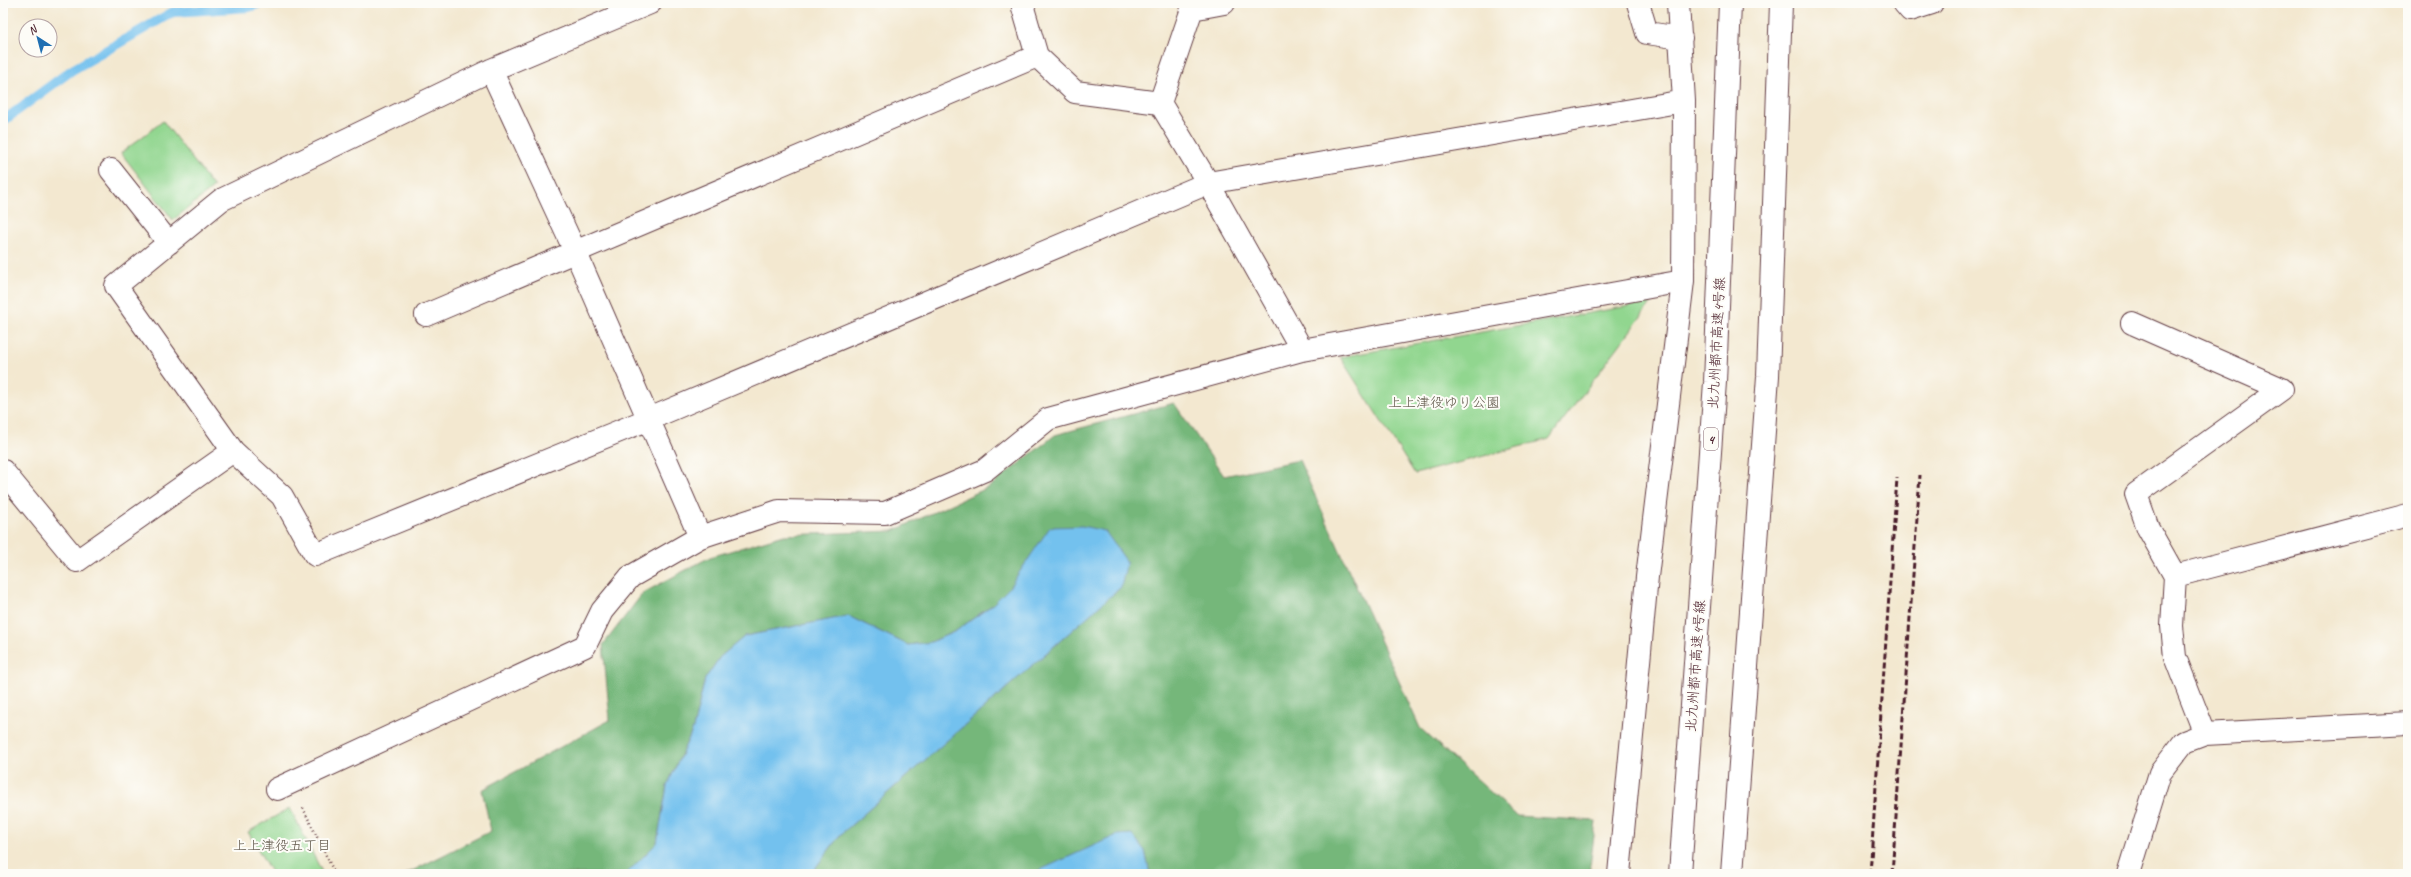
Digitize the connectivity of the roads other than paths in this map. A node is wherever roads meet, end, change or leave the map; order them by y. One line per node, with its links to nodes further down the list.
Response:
1 (650, 3): 13 (main road)
2 (1025, 3): 12 (main road)
3 (1224, 3): 10 (main road)
4 (1638, 3): 11 (main road)
5 (1678, 3): 11 (main road)
6 (1730, 3): 34 (main road, 北九州都市高速4号線 / 4)
7 (1781, 3): 35 (main road)
8 (1904, 3): 9 (main road)
9 (1932, 3)
10 (1190, 6): 15 (main road)
11 (1681, 38): 14 (main road)
12 (1038, 56): 15 (main road); 19 (main road)
13 (491, 70): 18 (main road); 19 (main road)
14 (1684, 101): 17 (main road); 20 (main road)
15 (1160, 103): 17 (main road)
16 (111, 170): 18 (main road)
17 (1208, 183): 23 (main road); 24 (main road)
18 (169, 243): 25 (main road)
19 (575, 251): 21 (main road); 24 (main road)
20 (1683, 281): 23 (main road); 33 (main road)
21 (426, 315)
22 (2132, 323): 29 (main road)
23 (1302, 350): 28 (main road)
24 (649, 419): 25 (main road); 28 (main road)
25 (233, 451): 26 (main road)
26 (3, 471)
27 (2408, 515): 29 (main road)
28 (700, 537): 32 (main road)
29 (2175, 576): 31 (main road)
30 (2408, 723): 31 (main road)
31 (2205, 734): 36 (main road)
32 (283, 786)
33 (1619, 874)
34 (1680, 874)
35 (1732, 874)
36 (2128, 874)

